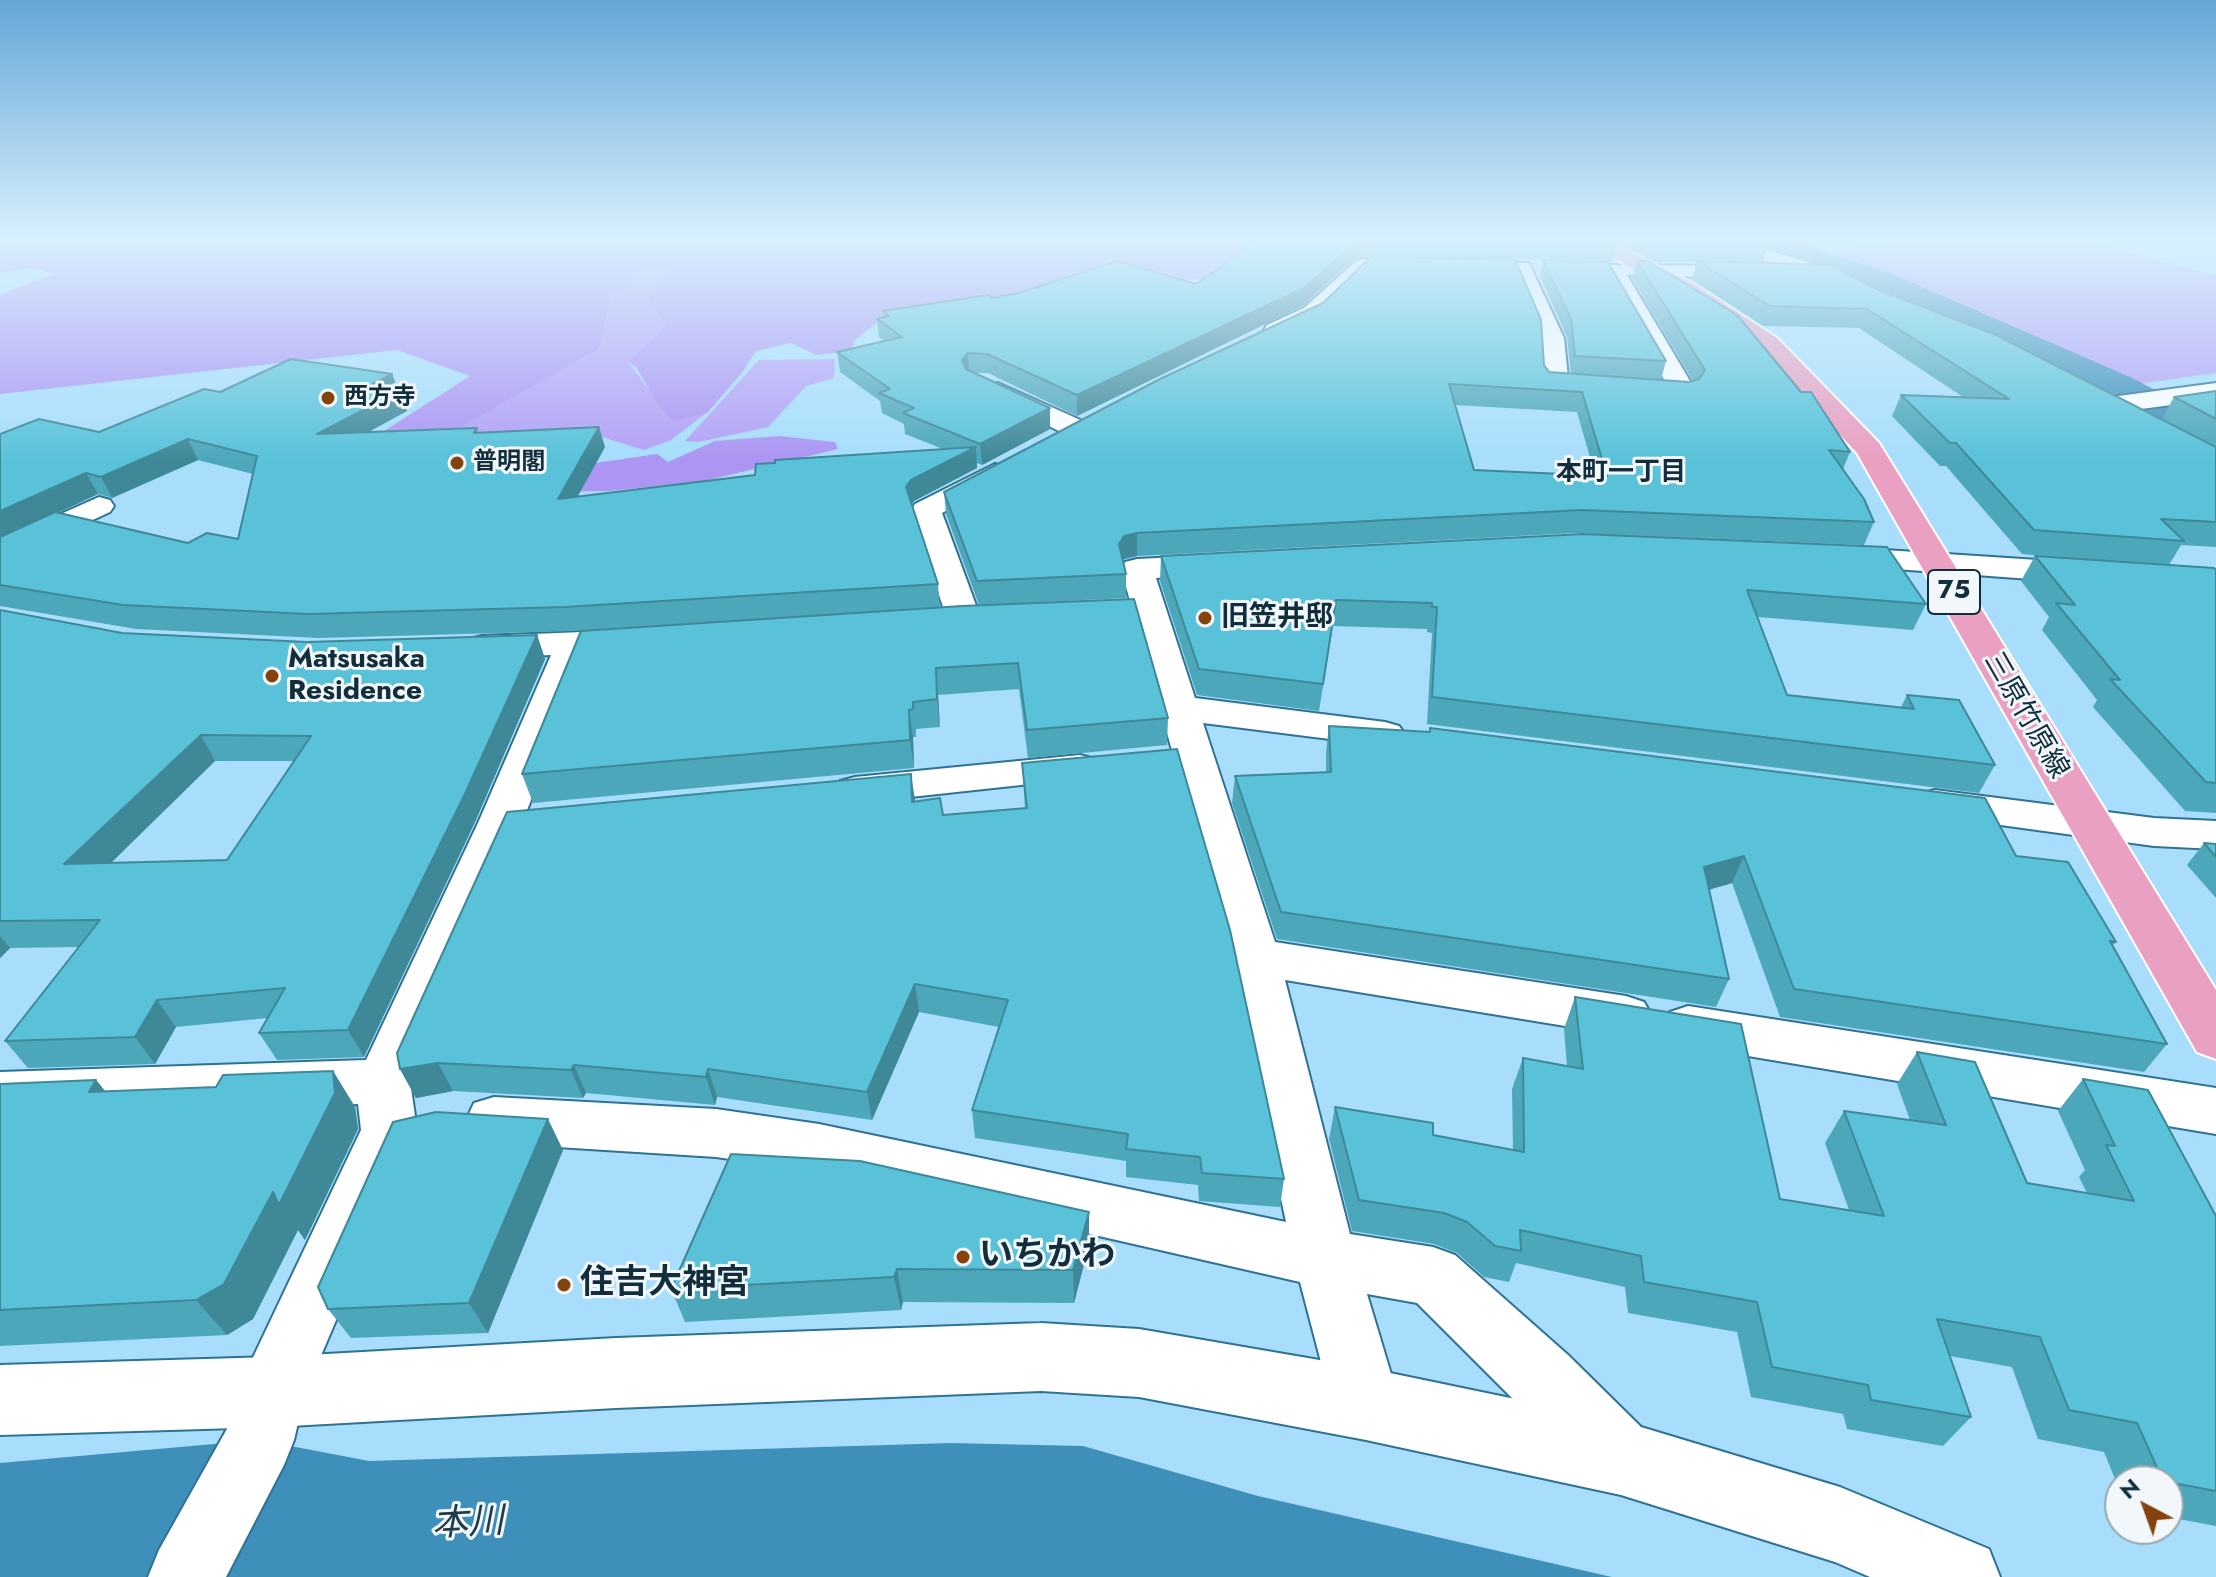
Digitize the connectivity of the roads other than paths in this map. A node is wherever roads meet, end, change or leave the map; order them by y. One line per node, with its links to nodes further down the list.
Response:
1 (1311, 314): 5 (street)
2 (1544, 314): 3 (street)
3 (1635, 314)
4 (1722, 314): 16 (main road, 三原竹原線 / 75)
5 (1257, 339)
6 (978, 381): 10 (street)
7 (2216, 391): 8 (street)
8 (2086, 392)
9 (1101, 416): 10 (street)
10 (1077, 429): 11 (street)
11 (1049, 443)
12 (1022, 458): 19 (street)
13 (99, 506): 14 (street)
14 (0, 553)
15 (1811, 556): 16 (street)
16 (1936, 561): 18 (street); 29 (main road, 三原竹原線 / 75)
17 (1247, 563): 23 (street)
18 (2107, 574)
19 (964, 619)
20 (667, 639): 21 (street)
21 (573, 645): 22 (street); 30 (street)
22 (446, 648)
23 (1180, 708): 24 (street); 32 (street)
24 (1427, 739)
25 (1114, 765): 26 (street)
26 (815, 794)
27 (1905, 800): 29 (street)
28 (547, 819): 30 (street)
29 (2086, 822): 31 (street); 33 (main road, 三原竹原線 / 75)
30 (500, 823): 35 (street)
31 (2216, 835)
32 (1255, 957): 36 (street); 37 (street)
33 (2216, 1037)
34 (0, 1095): 35 (street)
35 (386, 1105): 37 (street); 40 (street)
36 (2216, 1111)
37 (1325, 1259): 39 (street); 41 (street)
38 (0, 1400): 40 (street)
39 (1366, 1404): 40 (street); 41 (street)
40 (266, 1416): 42 (street)
41 (1621, 1458): 43 (street)
42 (186, 1577)
43 (1961, 1577)

